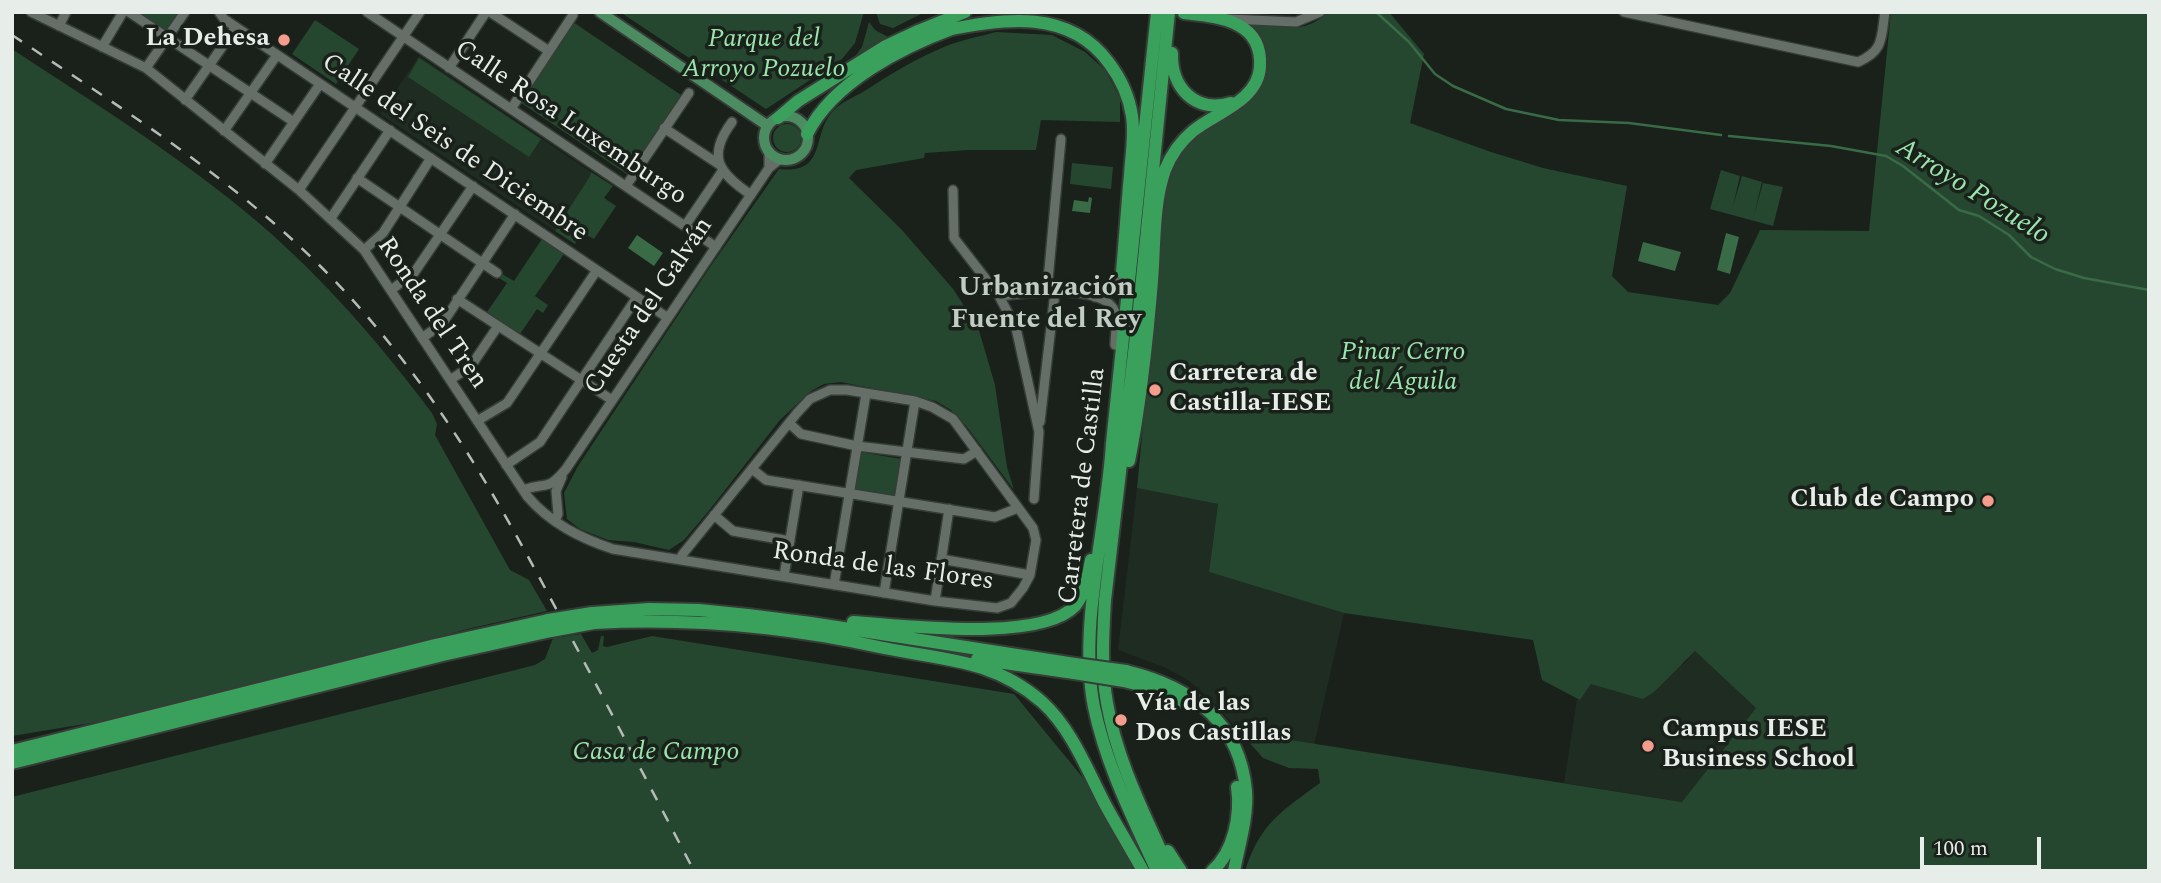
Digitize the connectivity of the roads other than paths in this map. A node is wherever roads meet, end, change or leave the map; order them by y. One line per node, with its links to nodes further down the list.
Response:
1 (31, 12): 24 (street, Ronda del Tren)
2 (66, 12): 24 (street)
3 (123, 12): 28 (street)
4 (129, 12): 27 (street)
5 (186, 12): 27 (street)
6 (219, 12): 25 (street, Calle del Seis de Diciembre)
7 (368, 12): 26 (street, Calle Rosa Luxemburgo)
8 (420, 12): 26 (street)
9 (488, 12): 29 (street); 33 (street)
10 (600, 12): 43 (main road)
11 (965, 12): 23 (highway)
12 (971, 12): 23 (highway)
13 (1008, 12): 23 (highway)
14 (1149, 12): 63 (highway)
15 (1157, 12): 86 (highway, Carretera de Castilla)
16 (1169, 12): 110 (highway, Carretera de Castilla)
17 (1320, 12): 22 (street)
18 (1623, 12): 19 (street)
19 (1885, 12)
20 (1180, 13): 22 (highway); 38 (highway)
21 (573, 15): 29 (street)
22 (1227, 19): 38 (highway)
23 (948, 24): 43 (highway); 47 (highway); 63 (highway)
24 (59, 26): 28 (street, Ronda del Tren)
25 (236, 27): 30 (street, Calle del Seis de Diciembre); 31 (street)
26 (403, 37): 33 (street, Calle Rosa Luxemburgo); 39 (street)
27 (167, 38): 31 (street); 32 (street)
28 (102, 47): 32 (street, Ronda del Tren)
29 (549, 51): 40 (street)
30 (277, 55): 34 (street, Calle del Seis de Diciembre); 35 (street)
31 (209, 66): 35 (street); 37 (street)
32 (146, 68): 37 (street, Ronda del Tren)
33 (449, 68): 40 (street, Calle Rosa Luxemburgo)
34 (320, 84): 39 (street, Calle del Seis de Diciembre); 41 (street)
35 (250, 93): 41 (street); 46 (street)
36 (689, 93): 44 (street)
37 (185, 100): 46 (street, Ronda del Tren)
38 (1241, 100): 110 (highway)
39 (355, 107): 45 (street, Calle del Seis de Diciembre); 58 (street)
40 (510, 109): 57 (street, Calle Rosa Luxemburgo)
41 (294, 122): 52 (street)
42 (732, 122): 53 (street)
43 (773, 122): 47 (main road); 49 (main road)
44 (664, 128): 53 (street); 57 (street)
45 (390, 130): 50 (street, Calle del Seis de Diciembre); 55 (street)
46 (224, 131): 52 (street, Ronda del Tren)
47 (807, 134): 51 (main road)
48 (1061, 139): 74 (street)
49 (769, 151): 51 (main road); 54 (street)
50 (431, 158): 56 (street, Calle del Seis de Diciembre); 61 (street)
51 (780, 159): 54 (street, Cuesta del Galván)
52 (265, 164): 58 (street, Ronda del Tren)
53 (722, 168): 60 (street); 65 (street)
54 (769, 168): 60 (street, Cuesta del Galván)
55 (357, 178): 61 (street); 64 (street)
56 (472, 186): 62 (street, Calle del Seis de Diciembre); 66 (street)
57 (626, 186): 65 (street, Calle Rosa Luxemburgo)
58 (299, 190): 64 (street, Ronda del Tren)
59 (953, 190): 75 (street)
60 (751, 195): 67 (street, Cuesta del Galván)
61 (399, 207): 66 (street); 68 (street)
62 (515, 214): 69 (street); 70 (street, Calle del Seis de Diciembre)
63 (1126, 216): 72 (highway)
64 (331, 218): 68 (street, Ronda del Tren)
65 (685, 226): 67 (street, Calle Rosa Luxemburgo)
66 (440, 234): 69 (street); 73 (street)
67 (716, 247): 79 (street, Cuesta del Galván)
68 (364, 250): 73 (street, Ronda del Tren)
69 (481, 262): 71 (street); 78 (street)
70 (597, 271): 77 (street, Calle del Seis de Diciembre); 83 (street)
71 (497, 273)
72 (1122, 276): 76 (street); 82 (highway)
73 (391, 290): 81 (street, Ronda del Tren)
74 (1051, 291): 75 (street); 76 (street); 92 (street)
75 (999, 296): 92 (street)
76 (1095, 296): 82 (street)
77 (637, 297): 79 (street, Calle del Seis de Diciembre); 85 (street)
78 (457, 299): 80 (street); 81 (street)
79 (668, 318): 88 (street, Cuesta del Galván)
80 (498, 326): 83 (street); 84 (street)
81 (422, 338): 84 (street, Ronda del Tren)
82 (1115, 345): 86 (highway)
83 (540, 354): 85 (street); 90 (street)
84 (450, 380): 90 (street, Ronda del Tren)
85 (581, 380): 88 (street); 97 (street)
86 (1117, 393): 93 (highway, Carretera de Castilla)
87 (866, 394): 89 (street, Ronda de las Flores); 91 (street, Ronda de las Flores); 94 (street)
88 (612, 400): 98 (street, Cuesta del Galván)
89 (915, 401): 95 (street, Ronda de las Flores); 96 (street)
90 (477, 421): 97 (street, Ronda del Tren)
91 (789, 423): 94 (street); 99 (street, Ronda de las Flores)
92 (1039, 432): 103 (street)
93 (1112, 443): 119 (highway); 128 (highway, Carretera de Castilla)
94 (857, 446): 96 (street); 102 (street)
95 (977, 451): 96 (street); 105 (street, Ronda de las Flores)
96 (907, 453): 104 (street)
97 (506, 465): 101 (street, Ronda del Tren)
98 (566, 469): 101 (street, Cuesta del Galván); 108 (street, Cuesta del Galván)
99 (752, 469): 100 (street); 107 (street, Ronda de las Flores)
100 (799, 485): 102 (street); 109 (street)
101 (523, 490): 108 (street, Ronda del Tren)
102 (849, 494): 104 (street); 115 (street)
103 (1034, 499)
104 (899, 501): 106 (street); 116 (street)
105 (1018, 508): 106 (street); 113 (street, Ronda de las Flores)
106 (949, 509): 112 (street)
107 (714, 515): 109 (street); 111 (street, Ronda de las Flores)
108 (555, 521): 111 (street, Ronda del Tren)
109 (790, 541): 114 (street)
110 (1111, 554): 125 (highway, Carretera de Castilla)
111 (682, 559): 114 (street, Ronda de las Flores)
112 (941, 559): 113 (street); 117 (street)
113 (1030, 575): 117 (street, Ronda de las Flores)
114 (784, 576): 115 (street, Ronda de las Flores)
115 (834, 585): 116 (street, Ronda de las Flores)
116 (884, 593): 117 (street, Ronda de las Flores)
117 (935, 601)
118 (593, 618): 119 (highway); 120 (highway, bridge); 121 (highway)
119 (811, 622): 122 (highway)
120 (549, 625): 124 (highway); 126 (highway)
121 (861, 642): 122 (highway); 127 (highway)
122 (1074, 669): 123 (highway, bridge)
123 (1125, 676): 131 (highway); 132 (highway)
124 (12, 751)
125 (1122, 760): 129 (highway, Carretera de Castilla); 130 (highway)
126 (12, 763)
127 (1143, 871)
128 (1157, 871)
129 (1170, 871)
130 (1181, 871)
131 (1212, 871)
132 (1234, 871)

